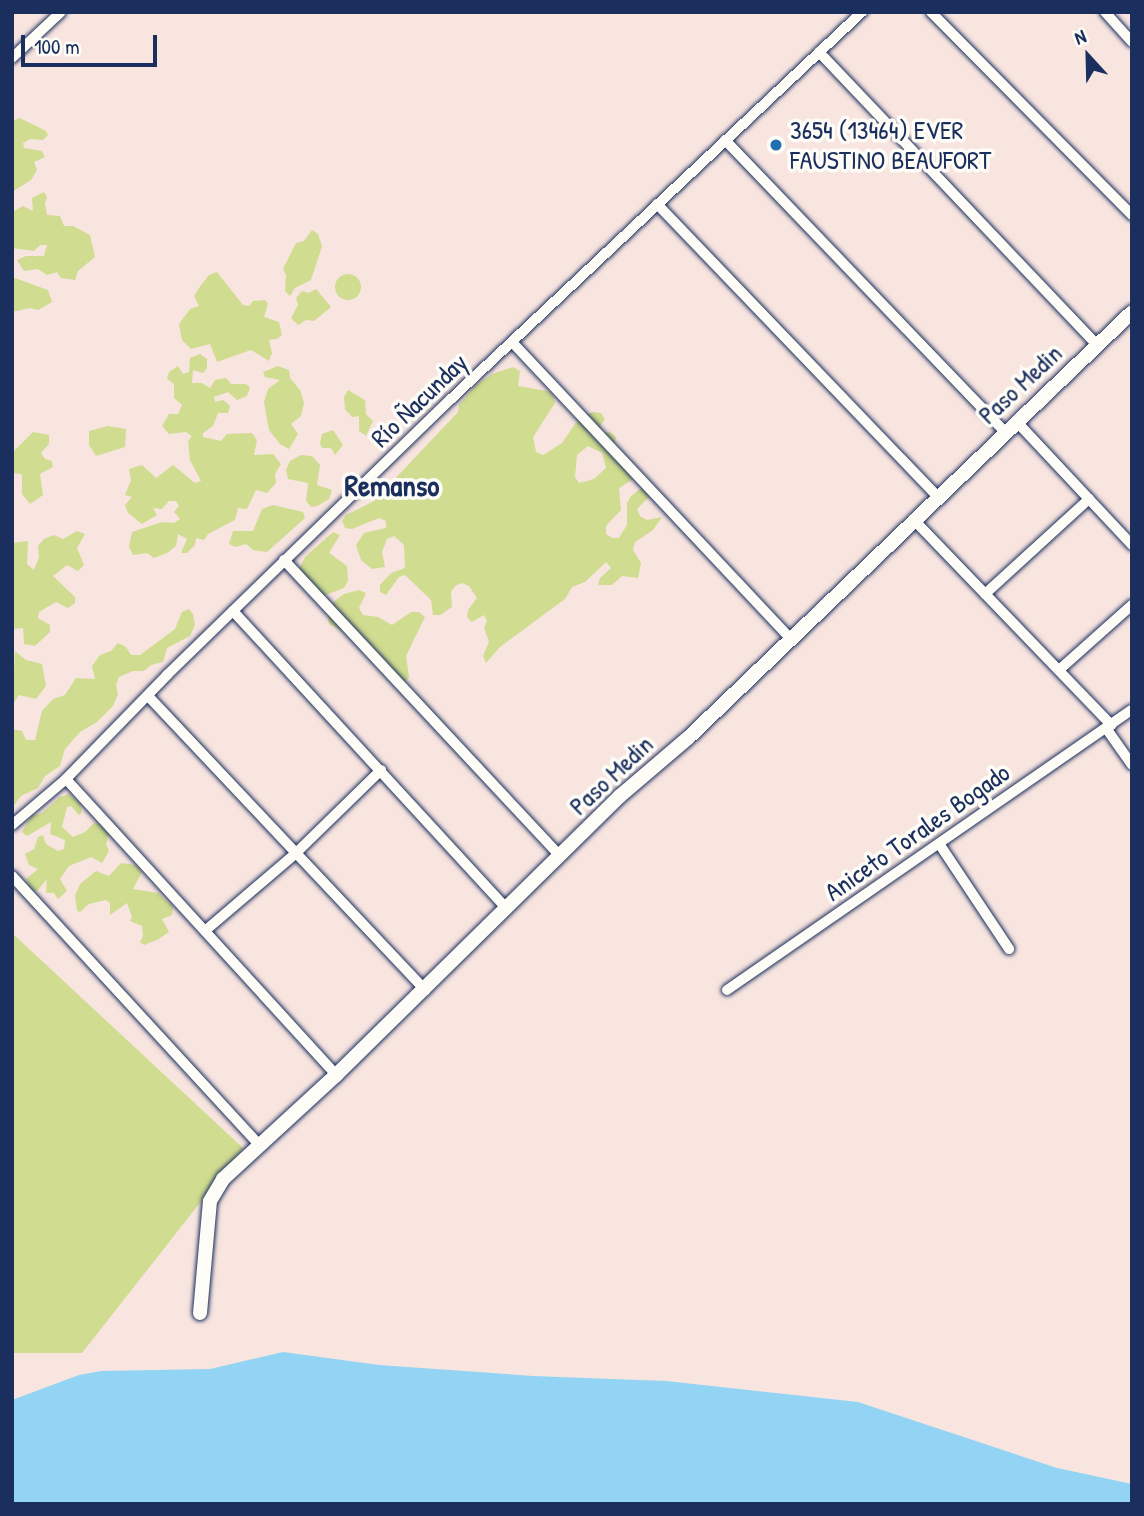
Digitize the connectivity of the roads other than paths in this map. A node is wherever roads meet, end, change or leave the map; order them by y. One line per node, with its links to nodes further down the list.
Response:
1 (862, 12): 6 (street, Río Ñacunday)
2 (931, 12): 10 (street)
3 (1105, 12): 5 (street)
4 (54, 15): 7 (street)
5 (1132, 42)
6 (819, 52): 8 (street, Río Ñacunday); 13 (street)
7 (12, 58)
8 (725, 140): 9 (street, Río Ñacunday); 15 (street)
9 (657, 204): 12 (street, Río Ñacunday); 16 (street)
10 (1132, 215)
11 (1132, 312): 13 (street, Paso Medin)
12 (512, 342): 20 (street, Río Ñacunday); 24 (street)
13 (1097, 345): 14 (street, Paso Medin)
14 (1016, 421): 15 (street, Paso Medin); 17 (street)
15 (1005, 432): 16 (street, Paso Medin)
16 (937, 496): 18 (street, Paso Medin)
17 (1088, 499): 19 (street); 21 (street)
18 (913, 519): 21 (street); 24 (street, Paso Medin)
19 (1132, 545)
20 (284, 560): 23 (street, Río Ñacunday); 35 (street)
21 (985, 594): 25 (street)
22 (1132, 605): 25 (street)
23 (233, 611): 26 (street, Río Ñacunday); 30 (street)
24 (790, 638): 35 (street, Paso Medin)
25 (1059, 670): 28 (street)
26 (149, 697): 31 (street, Río Ñacunday); 34 (street)
27 (1132, 710): 28 (street, Aniceto Torales Bogado)
28 (1109, 726): 29 (street); 33 (street, Aniceto Torales Bogado)
29 (1132, 765)
30 (381, 770): 34 (street); 37 (street)
31 (66, 779): 32 (street, Río Ñacunday); 38 (street)
32 (12, 825)
33 (940, 845): 39 (street); 41 (street, Aniceto Torales Bogado)
34 (296, 853): 38 (street); 40 (street)
35 (560, 856): 37 (street, Paso Medin)
36 (12, 876): 43 (street)
37 (507, 909): 40 (street, Paso Medin)
38 (206, 930): 42 (street)
39 (1009, 949)
40 (425, 989): 42 (street, Paso Medin)
41 (727, 990)
42 (336, 1075): 43 (street, Paso Medin)
43 (258, 1145): 44 (street, Paso Medin)
44 (200, 1313)

